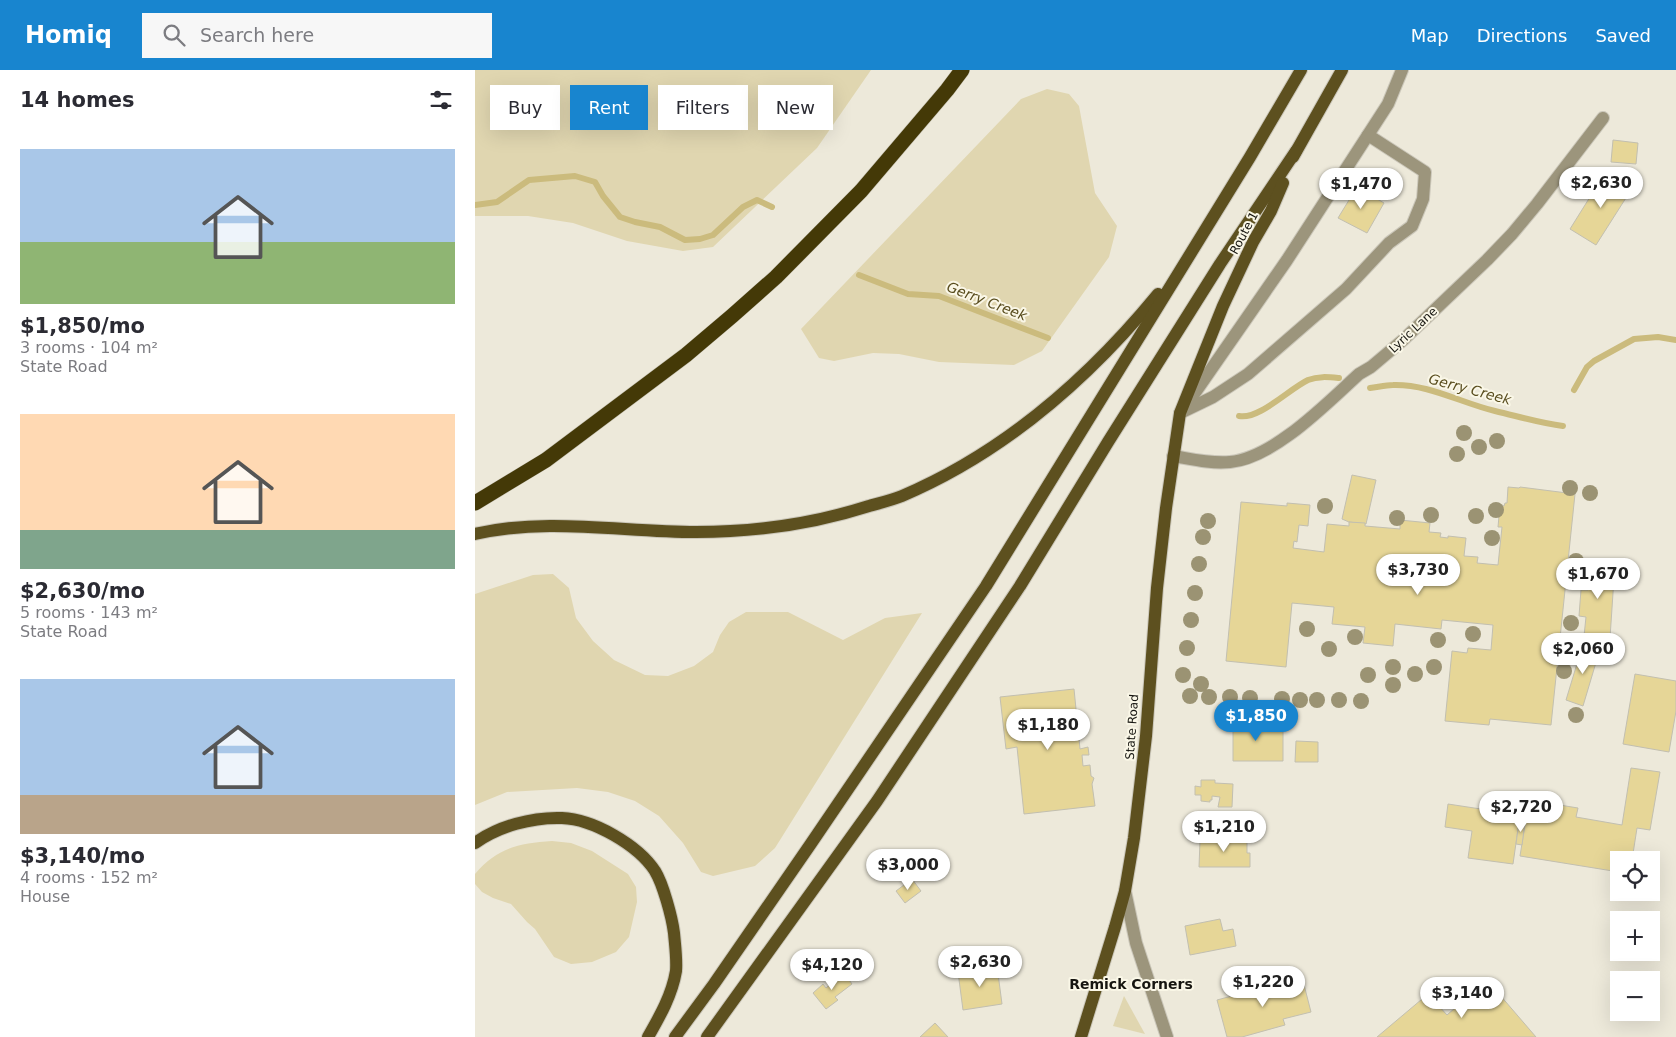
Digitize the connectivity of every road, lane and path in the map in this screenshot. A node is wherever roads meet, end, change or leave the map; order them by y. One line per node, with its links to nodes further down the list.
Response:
1 (962, 70): 11 (highway)
2 (1301, 70): 8 (main road)
3 (1342, 70): 7 (main road, Route 1)
4 (1402, 70): 6 (street)
5 (1603, 118): 10 (street, Lyric Lane)
6 (1367, 135): 9 (street); 9 (street)
7 (1296, 151): 9 (main road, Route 1); 18 (main road)
8 (1189, 255): 12 (main road); 17 (main road)
9 (1180, 413): 10 (main road, State Road)
10 (1173, 456): 14 (main road, State Road)
11 (475, 503)
12 (475, 534)
13 (475, 843): 16 (main road)
14 (1125, 891): 15 (main road, State Road); 19 (street)
15 (1083, 1036)
16 (648, 1037)
17 (675, 1037)
18 (707, 1037)
19 (1167, 1037)

